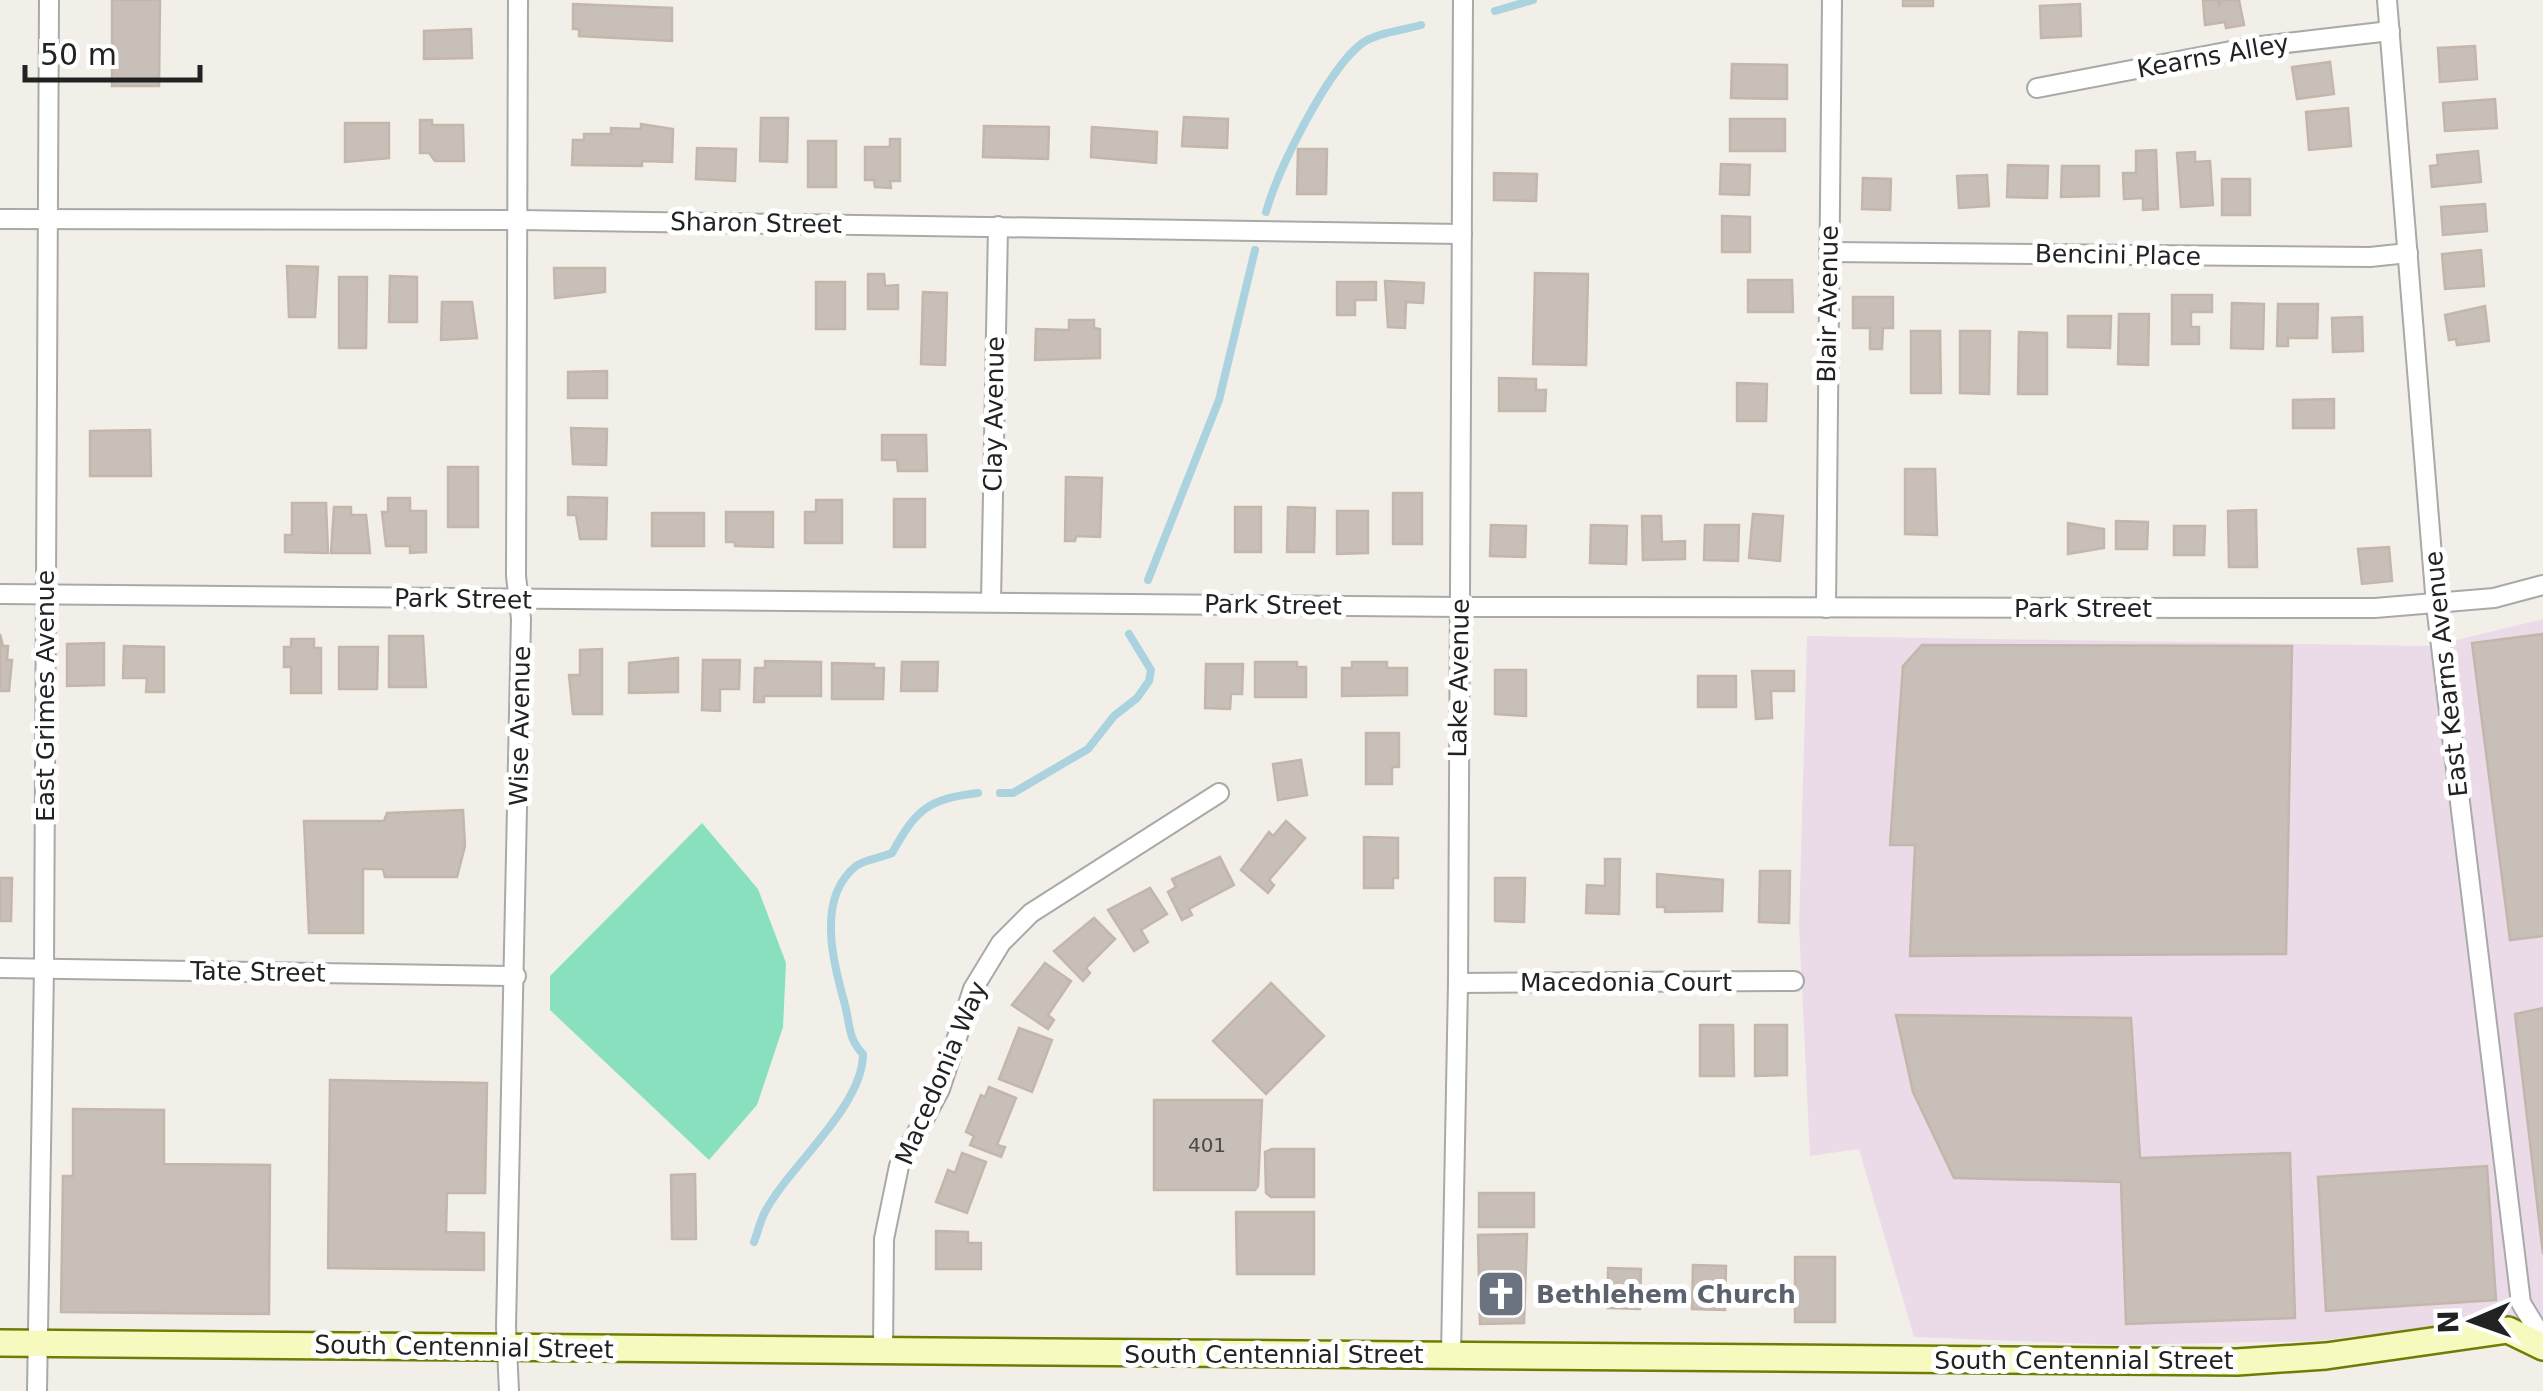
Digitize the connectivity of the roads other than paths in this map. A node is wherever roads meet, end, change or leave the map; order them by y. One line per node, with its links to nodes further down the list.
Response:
1 (49, 0): 9 (street, East Grimes Avenue)
2 (518, 0): 10 (street, Wise Avenue)
3 (1463, 0): 12 (street, Lake Avenue)
4 (1832, 0): 13 (street, Blair Avenue)
5 (2387, 0): 6 (street, East Kearns Avenue)
6 (2390, 31): 7 (street, Kearns Alley); 14 (street, East Kearns Avenue)
7 (2036, 88)
8 (0, 219): 9 (street, Sharon Street)
9 (50, 219): 10 (street, Sharon Street); 17 (street, East Grimes Avenue)
10 (520, 220): 11 (street, Sharon Street); 18 (street, Wise Avenue)
11 (998, 226): 12 (street, Sharon Street); 19 (street, Clay Avenue)
12 (1462, 234): 21 (street, Lake Avenue)
13 (1829, 252): 14 (street, Bencini Place); 22 (street, Blair Avenue)
14 (2408, 253): 20 (street, East Kearns Avenue)
15 (2543, 585): 20 (street, Park Street)
16 (0, 594): 17 (street, Park Street)
17 (45, 594): 18 (street, Park Street); 25 (street, East Grimes Avenue)
18 (518, 599): 19 (street, Park Street); 26 (street, Wise Avenue)
19 (991, 602): 21 (street, Park Street)
20 (2436, 605): 22 (street, Park Street); 31 (street, East Kearns Avenue)
21 (1460, 607): 22 (street, Park Street); 28 (street, Lake Avenue)
22 (1826, 608)
23 (1218, 793): 33 (street, Macedonia Way)
24 (0, 968): 25 (street, Tate Street)
25 (44, 968): 26 (street, Tate Street); 30 (street, East Grimes Avenue)
26 (516, 976): 32 (street, Wise Avenue)
27 (1794, 982): 28 (street, Macedonia Court)
28 (1458, 983): 34 (street, Lake Avenue)
29 (0, 1342): 30 (street, South Centennial Street)
30 (37, 1343): 32 (street, South Centennial Street); 35 (street, East Grimes Avenue)
31 (2543, 1343): 34 (street, South Centennial Street)
32 (508, 1348): 33 (street, South Centennial Street); 36 (street, Wise Avenue)
33 (883, 1351): 34 (street, South Centennial Street)
34 (1451, 1355)
35 (37, 1391)
36 (509, 1391)

